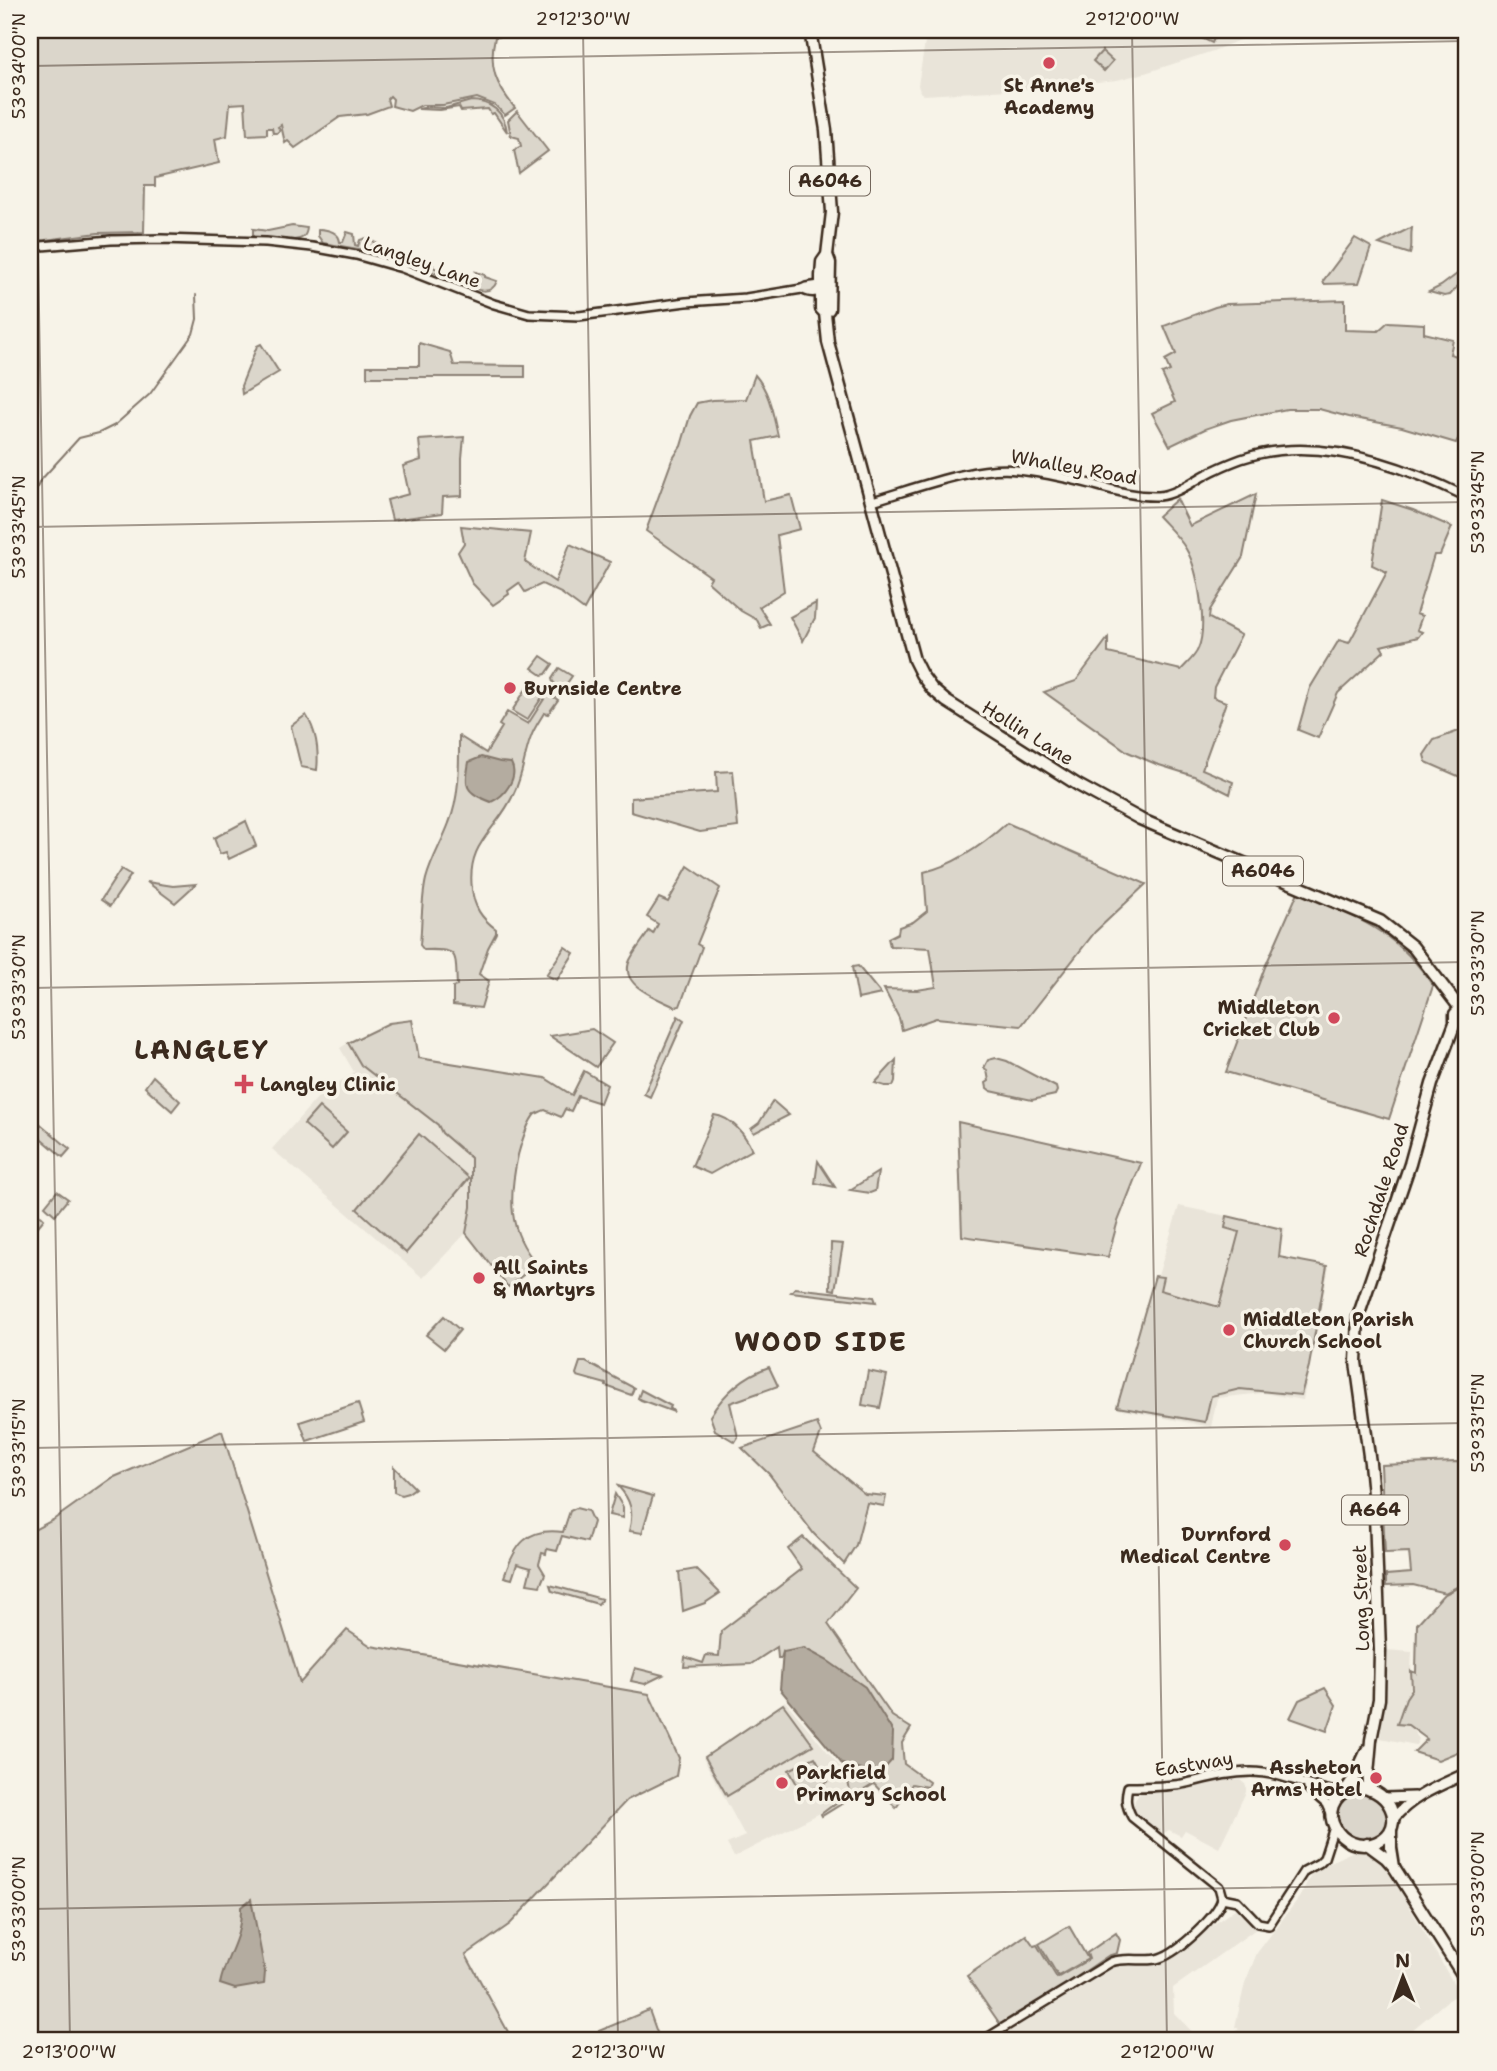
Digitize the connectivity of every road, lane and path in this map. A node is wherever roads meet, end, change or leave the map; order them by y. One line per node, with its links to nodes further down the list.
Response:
1 (810, 30): 3 (main road, Hollin Lane / A6046)
2 (30, 247): 3 (street, Langley Lane)
3 (823, 289): 5 (main road, Hollin Lane / A6046)
4 (1467, 497): 5 (street, Whalley Road)
5 (872, 500): 6 (main road, Hollin Lane / A6046)
6 (1462, 1014): 7 (main road, Rochdale Road / A664)
7 (1357, 1372): 8 (main road, Long Street / A664)
8 (1371, 1740): 11 (main road, Long Street / A664); 12 (main road, Long Street / A664)
9 (1467, 1773): 13 (main road)
10 (1305, 1785): 12 (street, Eastway); 15 (street, Eastway); 22 (street, Eastway)
11 (1370, 1790): 12 (main road); 14 (main road)
12 (1344, 1792): 15 (main road, A664)
13 (1416, 1797): 14 (main road); 16 (main road)
14 (1385, 1798): 16 (main road)
15 (1331, 1815): 17 (main road)
16 (1392, 1823): 19 (main road); 21 (main road)
17 (1334, 1827): 18 (main road); 20 (street)
18 (1347, 1840): 19 (main road); 20 (street)
19 (1367, 1844): 21 (main road)
20 (1329, 1847): 22 (street)
21 (1394, 1867): 23 (main road)
22 (1222, 1898): 24 (street)
23 (1467, 1982)
24 (982, 2041)

